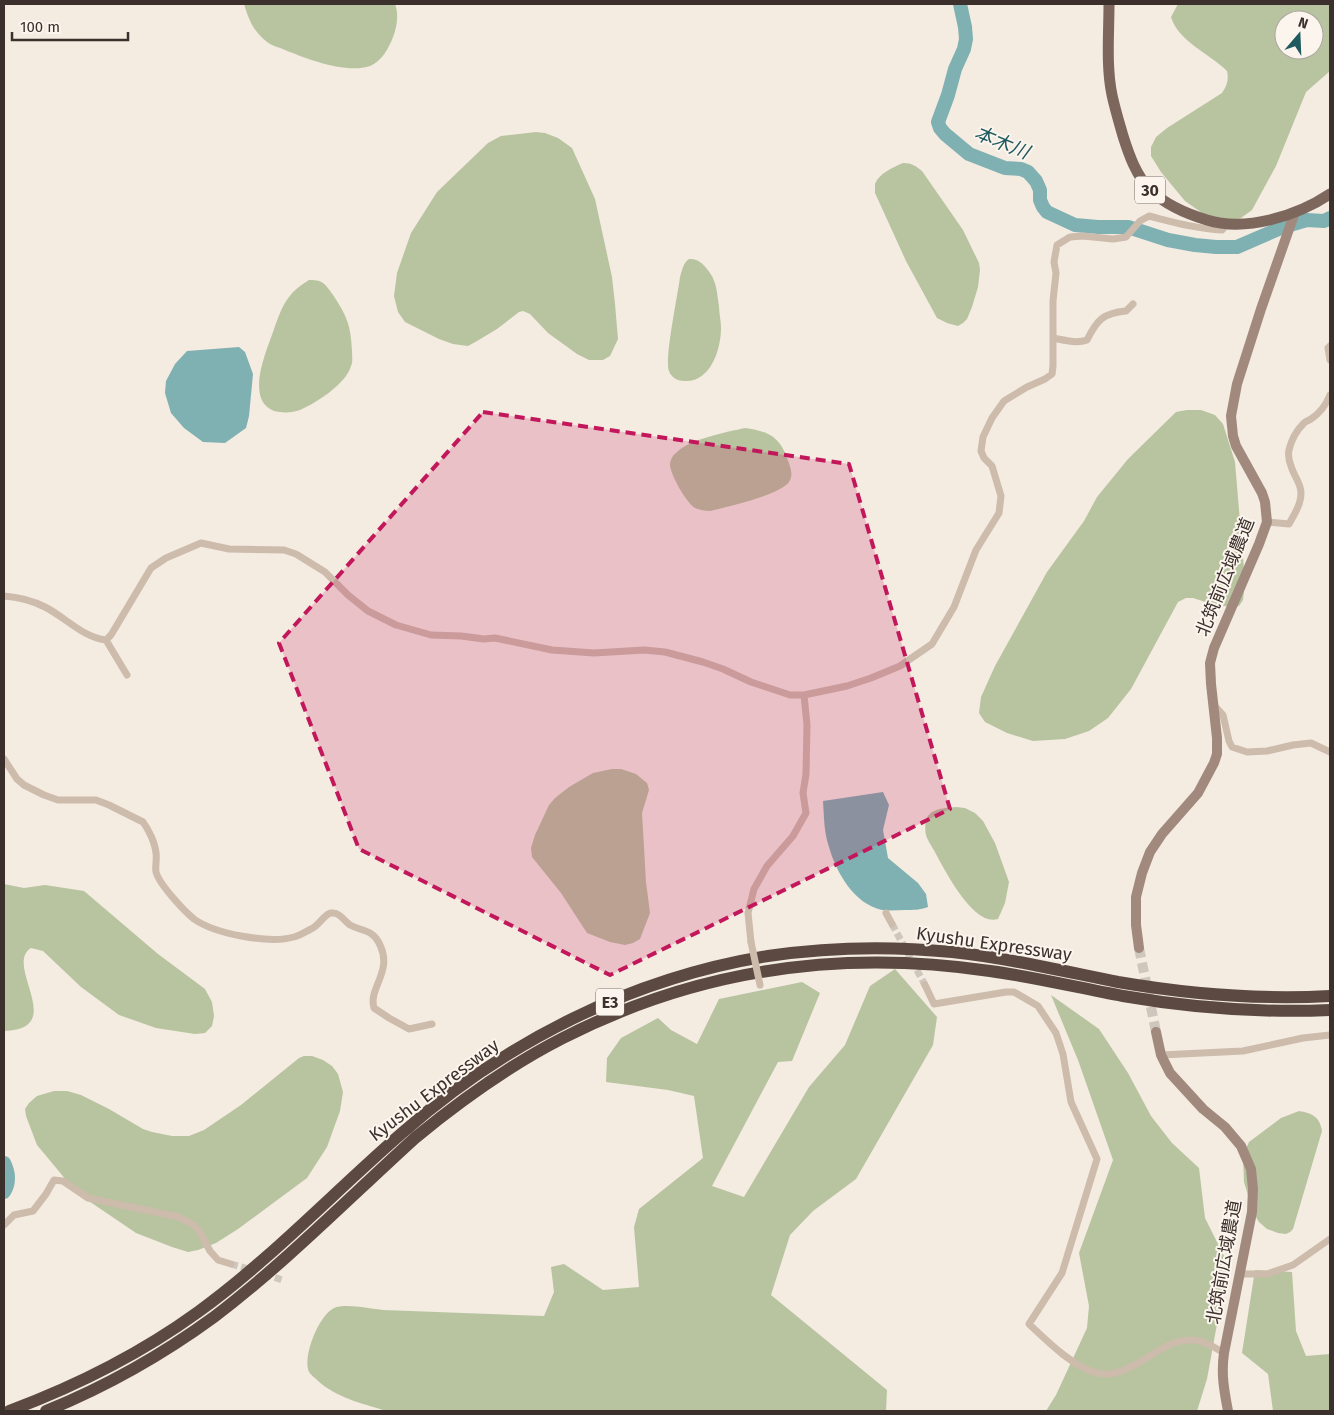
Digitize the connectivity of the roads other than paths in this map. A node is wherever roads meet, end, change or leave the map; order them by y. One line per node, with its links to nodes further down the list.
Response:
1 (1109, 4): 4 (main road, 30)
2 (1330, 194): 3 (main road, 30)
3 (1293, 217): 4 (main road, 30); 10 (street, 北筑前広域農道)
4 (1226, 225): 6 (street)
5 (1133, 304): 6 (street)
6 (1053, 338): 14 (street)
7 (1330, 346): 8 (street)
8 (1330, 360)
9 (1330, 395): 10 (street)
10 (1267, 522): 15 (street, 北筑前広域農道)
11 (4, 596): 12 (street)
12 (106, 640): 13 (street); 14 (street)
13 (127, 675)
14 (804, 696): 21 (street, bridge)
15 (1214, 704): 16 (street); 20 (street, 北筑前広域農道)
16 (1330, 752)
17 (4, 759): 25 (street)
18 (886, 914): 19 (street)
19 (892, 924)
20 (1139, 948)
21 (760, 985)
22 (926, 985): 33 (street)
23 (1330, 996): 34 (highway, Kyushu Expressway / E3)
24 (1330, 1010): 35 (highway, Kyushu Expressway / E3)
25 (432, 1024)
26 (1156, 1032): 28 (street, 北筑前広域農道)
27 (1330, 1035): 28 (street)
28 (1161, 1055): 32 (street, 北筑前広域農道)
29 (4, 1225): 31 (street)
30 (1330, 1239): 32 (street)
31 (231, 1264)
32 (1240, 1274): 33 (street, 北筑前広域農道)
33 (1224, 1353): 36 (street, 北筑前広域農道)
34 (10, 1411)
35 (46, 1411)
36 (1228, 1411)

